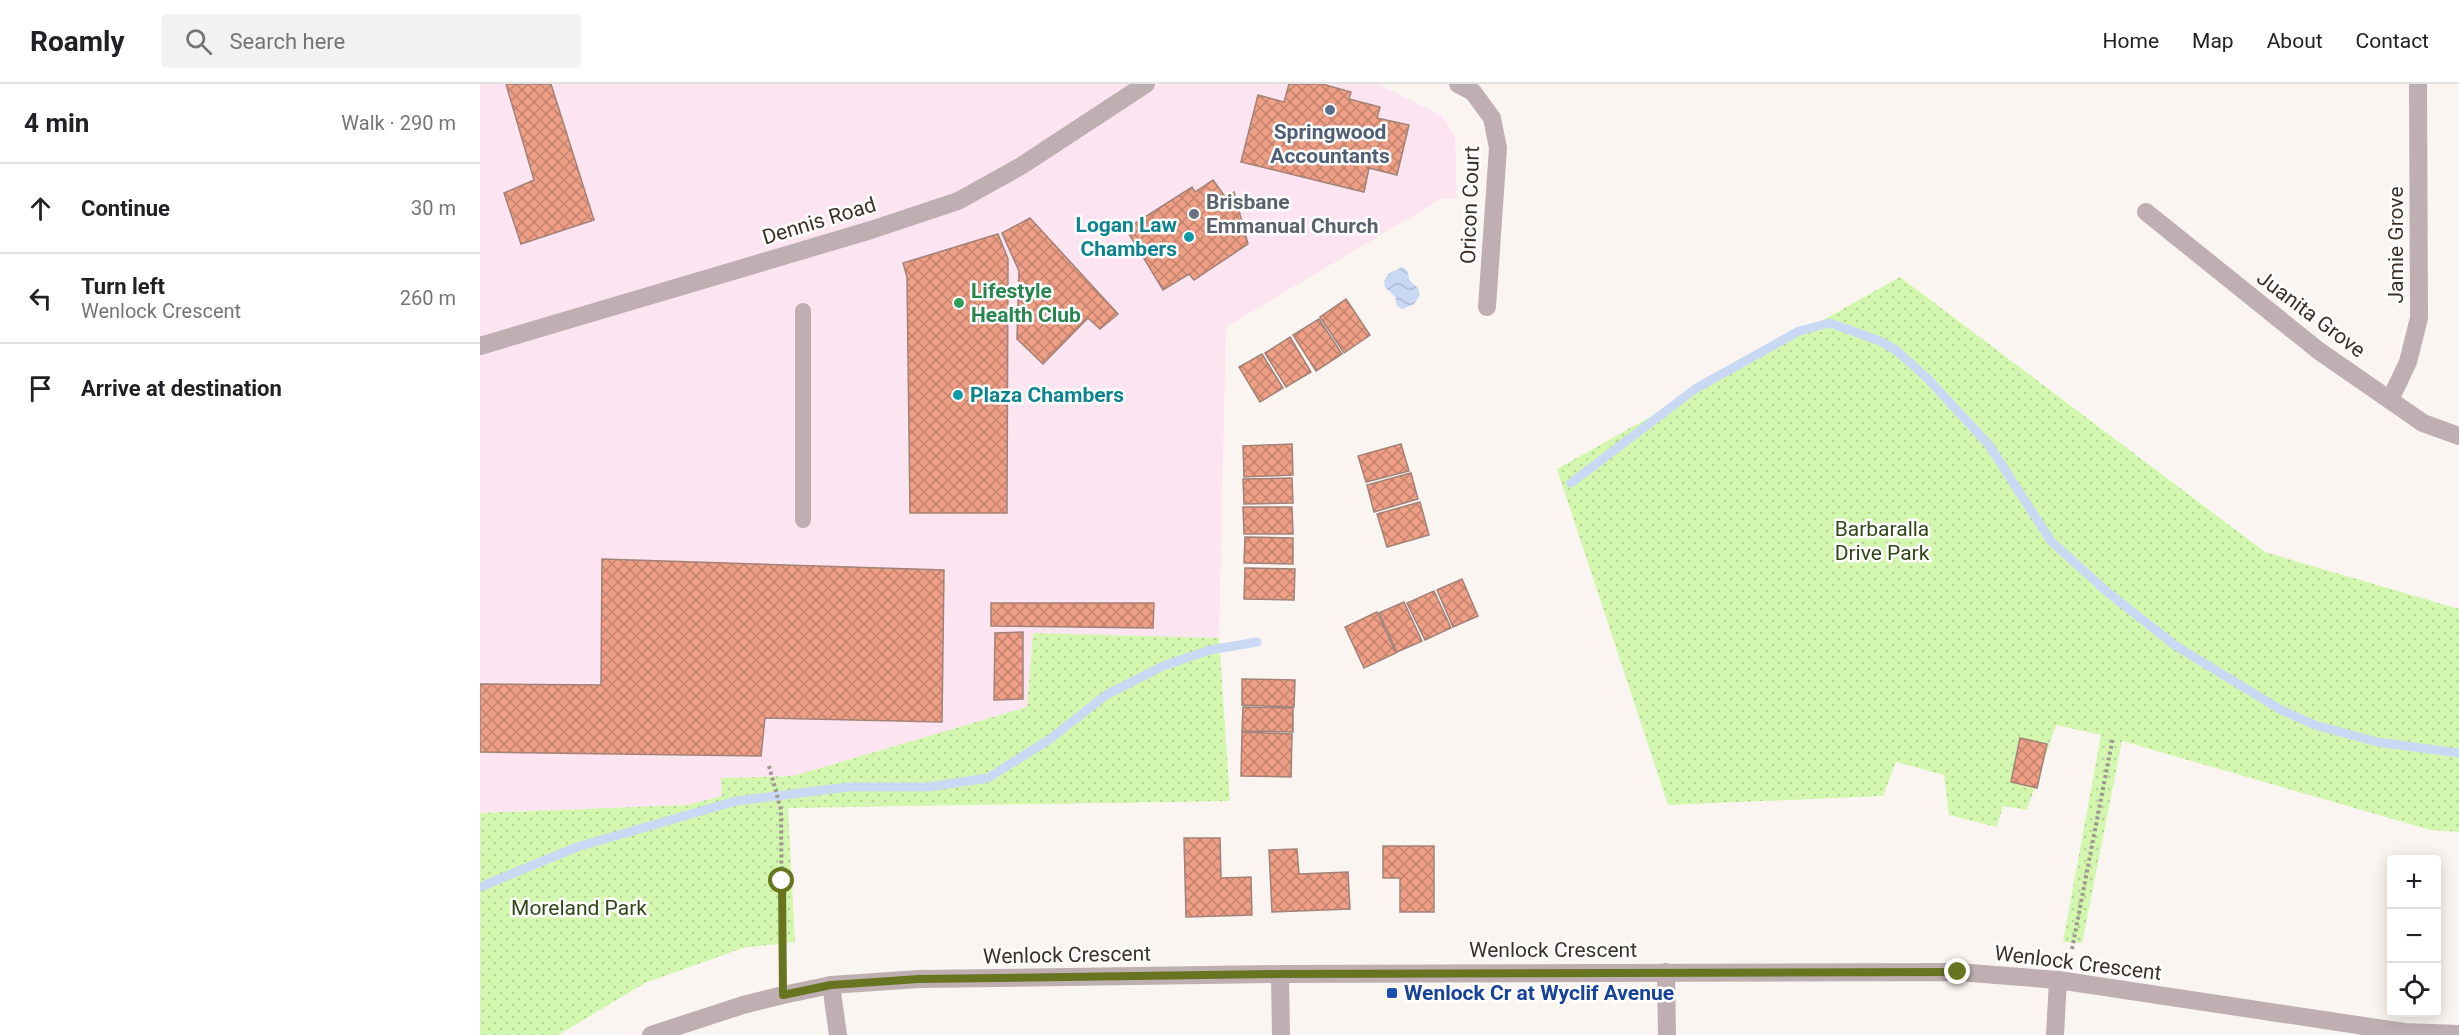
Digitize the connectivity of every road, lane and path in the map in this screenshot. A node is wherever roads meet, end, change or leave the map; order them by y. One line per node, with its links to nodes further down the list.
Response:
1 (1146, 84): 7 (street, Dennis Road)
2 (1458, 84): 5 (street, Oricon Court)
3 (2418, 84): 8 (street, Jamie Grove)
4 (2146, 212): 8 (street, Juanita Grove)
5 (1487, 307)
6 (803, 311): 10 (lane)
7 (480, 346)
8 (2390, 400): 9 (street, Juanita Grove)
9 (2459, 436)
10 (803, 520)
11 (2113, 736): 13 (path)
12 (769, 766): 18 (path)
13 (2072, 949)
14 (1666, 972): 15 (street, Wenlock Crescent); 16 (street, Wenlock Crescent); 24 (street)
15 (1280, 974): 17 (street, Wenlock Crescent); 23 (street)
16 (2058, 980): 19 (street, Wenlock Crescent); 25 (street)
17 (831, 985): 18 (street, Wenlock Crescent); 22 (street)
18 (783, 995): 21 (street, Wenlock Crescent)
19 (2404, 1034): 20 (street, Wenlock Crescent)
20 (2459, 1034)
21 (651, 1035)
22 (838, 1035)
23 (1281, 1035)
24 (1667, 1035)
25 (2055, 1035)

